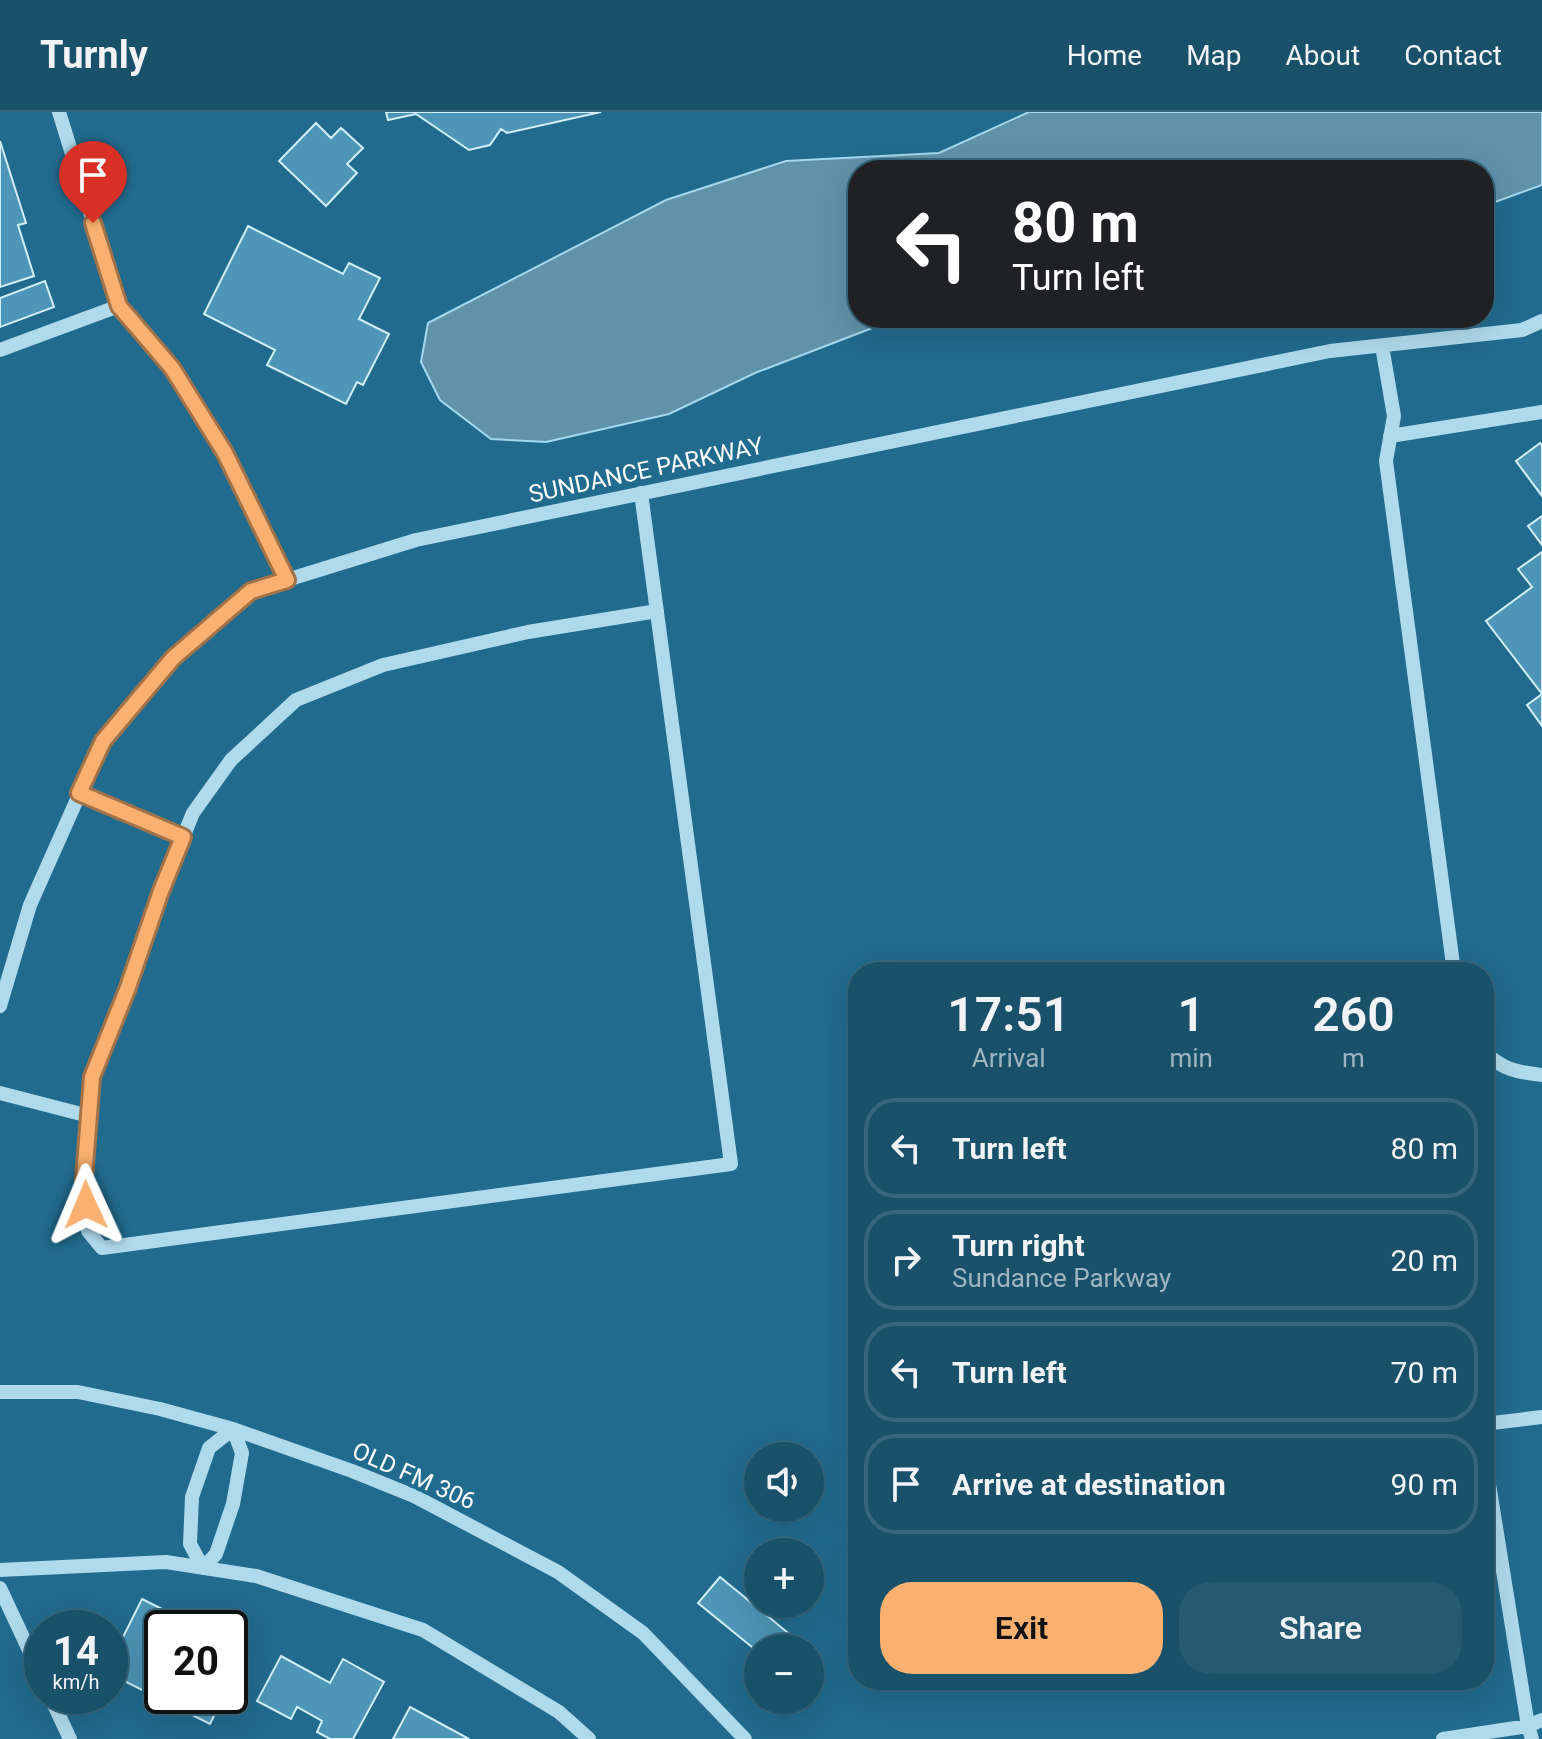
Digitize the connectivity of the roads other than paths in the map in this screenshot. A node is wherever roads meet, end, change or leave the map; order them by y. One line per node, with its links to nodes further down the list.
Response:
1 (59, 112): 2 (street)
2 (119, 306): 5 (street); 9 (street)
3 (1542, 321): 4 (street, SUNDANCE PARKWAY)
4 (1382, 346): 7 (street); 8 (street, SUNDANCE PARKWAY)
5 (0, 350)
6 (1542, 412): 7 (street)
7 (1390, 436): 13 (street)
8 (641, 493): 9 (street, SUNDANCE PARKWAY); 10 (street)
9 (287, 580): 11 (street, SUNDANCE PARKWAY)
10 (657, 611): 12 (street); 18 (street)
11 (79, 793): 12 (street); 14 (street, SUNDANCE PARKWAY)
12 (183, 837): 18 (street)
13 (1453, 962)
14 (0, 1006)
15 (1494, 1059): 16 (street)
16 (1542, 1075)
17 (0, 1093): 18 (street)
18 (89, 1116)
19 (0, 1392): 22 (street, OLD FM 306)
20 (1542, 1417): 21 (street)
21 (1494, 1423)
22 (233, 1429): 24 (street); 24 (street); 32 (street, OLD FM 306)
23 (1494, 1508): 29 (street)
24 (203, 1568): 25 (street); 31 (street)
25 (0, 1570)
26 (0, 1588): 27 (street)
27 (24, 1639)
28 (58, 1714): 30 (street)
29 (1534, 1728): 33 (street)
30 (70, 1739)
31 (589, 1739)
32 (745, 1739)
33 (1443, 1739)

